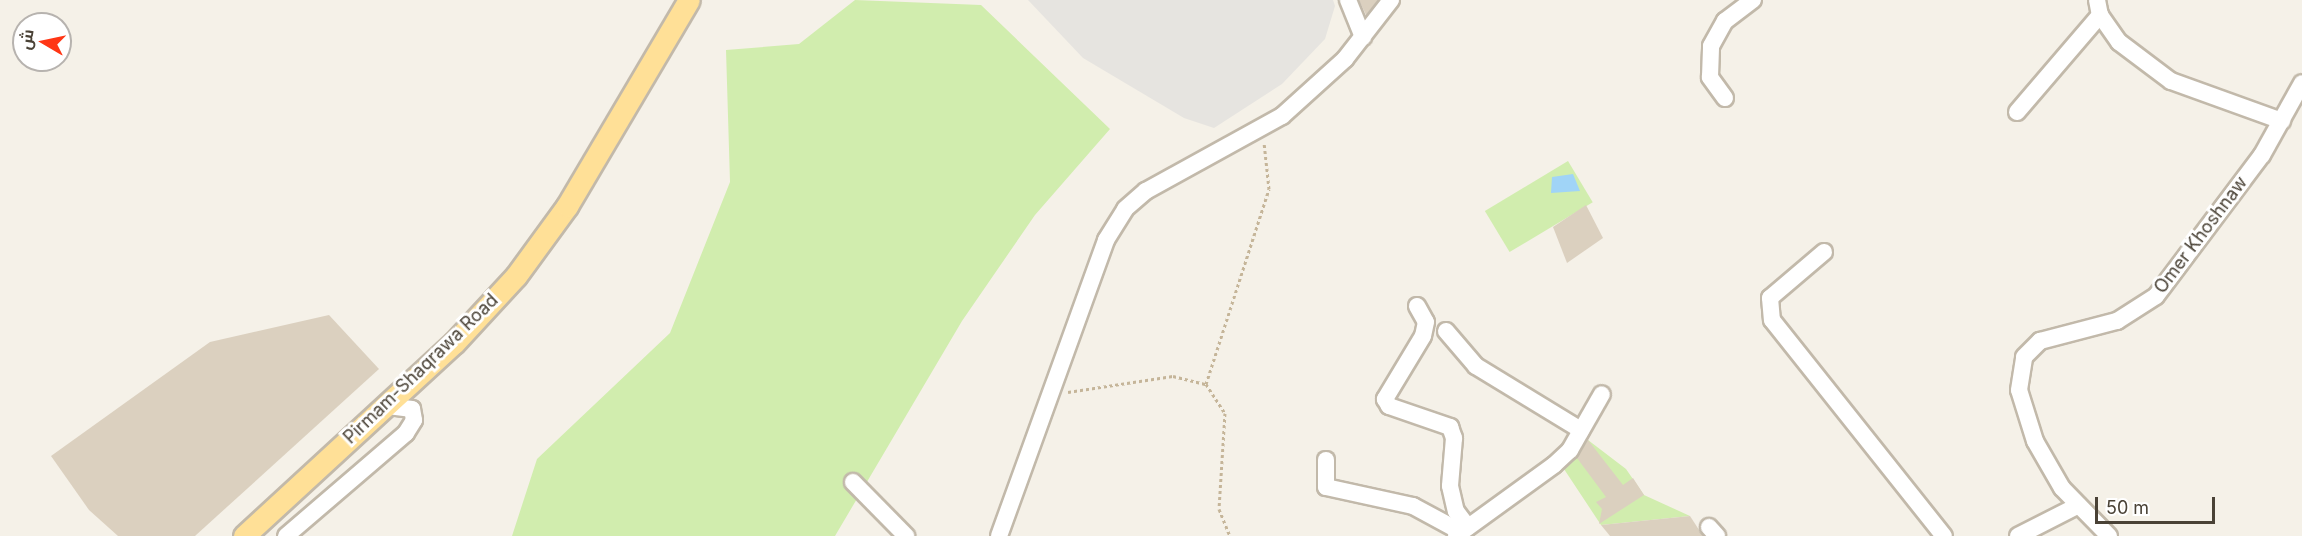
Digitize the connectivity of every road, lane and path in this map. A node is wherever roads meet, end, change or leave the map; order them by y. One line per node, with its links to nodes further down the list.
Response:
1 (689, 0): 18 (main road, Pirmam-Shaqrawa Road)
2 (1348, 0): 6 (street)
3 (1391, 0): 6 (street)
4 (1753, 0): 8 (street)
5 (2099, 8): 9 (street); 10 (street)
6 (1363, 37): 11 (street)
7 (2302, 83): 10 (street, Omer Khoshnaw)
8 (1725, 98)
9 (2017, 112)
10 (2282, 121): 22 (street, Omer Khoshnaw)
11 (1259, 133): 15 (path); 16 (street)
12 (1824, 252): 29 (street)
13 (1417, 306): 23 (street)
14 (1446, 331): 19 (street)
15 (1206, 384): 16 (path); 28 (path)
16 (1048, 394): 27 (street)
17 (1602, 394): 19 (street)
18 (386, 406): 24 (main road, Pirmam-Shaqrawa Road); 25 (street)
19 (1581, 430): 23 (street)
20 (1326, 460): 23 (street)
21 (854, 482): 26 (street)
22 (2079, 506): 30 (street); 31 (street, Omer Khoshnaw)
23 (1462, 532)
24 (244, 536)
25 (286, 536)
26 (906, 536)
27 (999, 536)
28 (1230, 536)
29 (1944, 536)
30 (2018, 536)
31 (2109, 536)

